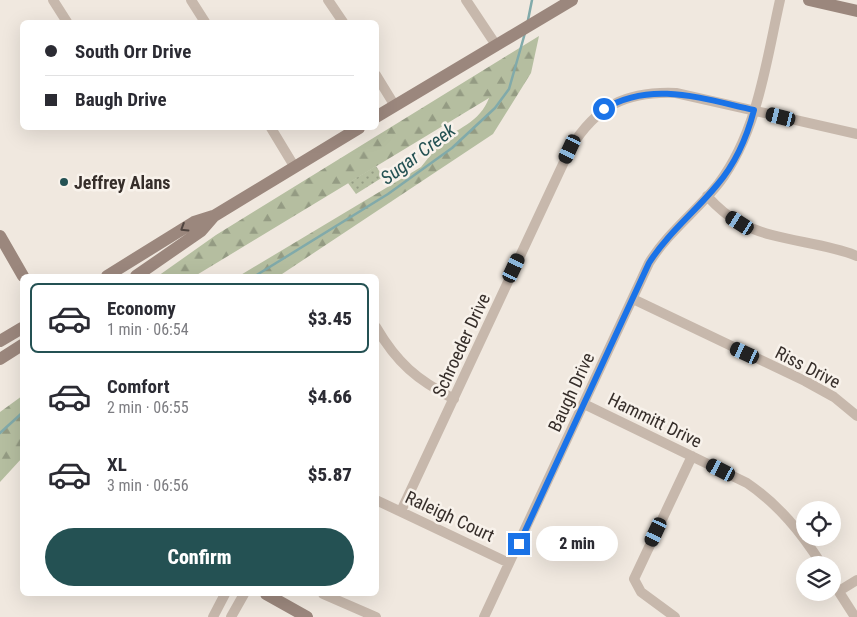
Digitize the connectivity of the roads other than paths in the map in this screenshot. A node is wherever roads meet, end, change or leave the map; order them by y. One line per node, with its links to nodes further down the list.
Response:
1 (53, 0): 9 (street)
2 (190, 0): 10 (street)
3 (328, 0): 11 (street)
4 (466, 0): 12 (street)
5 (572, 0): 12 (main road)
6 (780, 0): 15 (street, Baugh Drive)
7 (809, 0): 8 (main road)
8 (857, 11)
9 (66, 20)
10 (202, 20)
11 (342, 20)
12 (497, 44): 14 (main road)
13 (379, 80): 14 (street)
14 (395, 106): 16 (main road)
15 (754, 110): 19 (street, Schroeder Drive); 21 (street, Baugh Drive); 34 (street, Schroeder Drive)
16 (379, 115)
17 (272, 130): 20 (street)
18 (356, 130): 20 (main road)
19 (857, 134)
20 (294, 166): 22 (main road)
21 (707, 196): 24 (street); 28 (street, Baugh Drive)
22 (214, 216): 26 (main road, one-way to 26); 27 (main road)
23 (0, 236): 25 (main road)
24 (857, 256)
25 (22, 274)
26 (110, 274)
27 (139, 274)
28 (633, 299): 35 (street, Baugh Drive); 36 (street, Riss Drive)
29 (20, 329): 31 (main road)
30 (379, 331): 34 (street)
31 (0, 341)
32 (20, 346): 33 (main road)
33 (0, 359)
34 (454, 399): 39 (street, Schroeder Drive)
35 (584, 404): 37 (street, Hammitt Drive); 41 (street, Baugh Drive)
36 (857, 416)
37 (692, 456): 40 (street, Hammitt Drive); 54 (street)
38 (379, 501): 39 (street, Raleigh Court)
39 (400, 511): 41 (street, Raleigh Court)
40 (816, 556)
41 (509, 563): 53 (street, Baugh Drive)
42 (857, 580): 43 (street)
43 (841, 590)
44 (841, 594): 55 (street)
45 (224, 596): 49 (street)
46 (243, 596): 50 (street)
47 (270, 596): 51 (main road)
48 (328, 596): 52 (street)
49 (213, 617)
50 (231, 617)
51 (307, 617)
52 (376, 617)
53 (484, 617)
54 (675, 617)
55 (855, 617)

